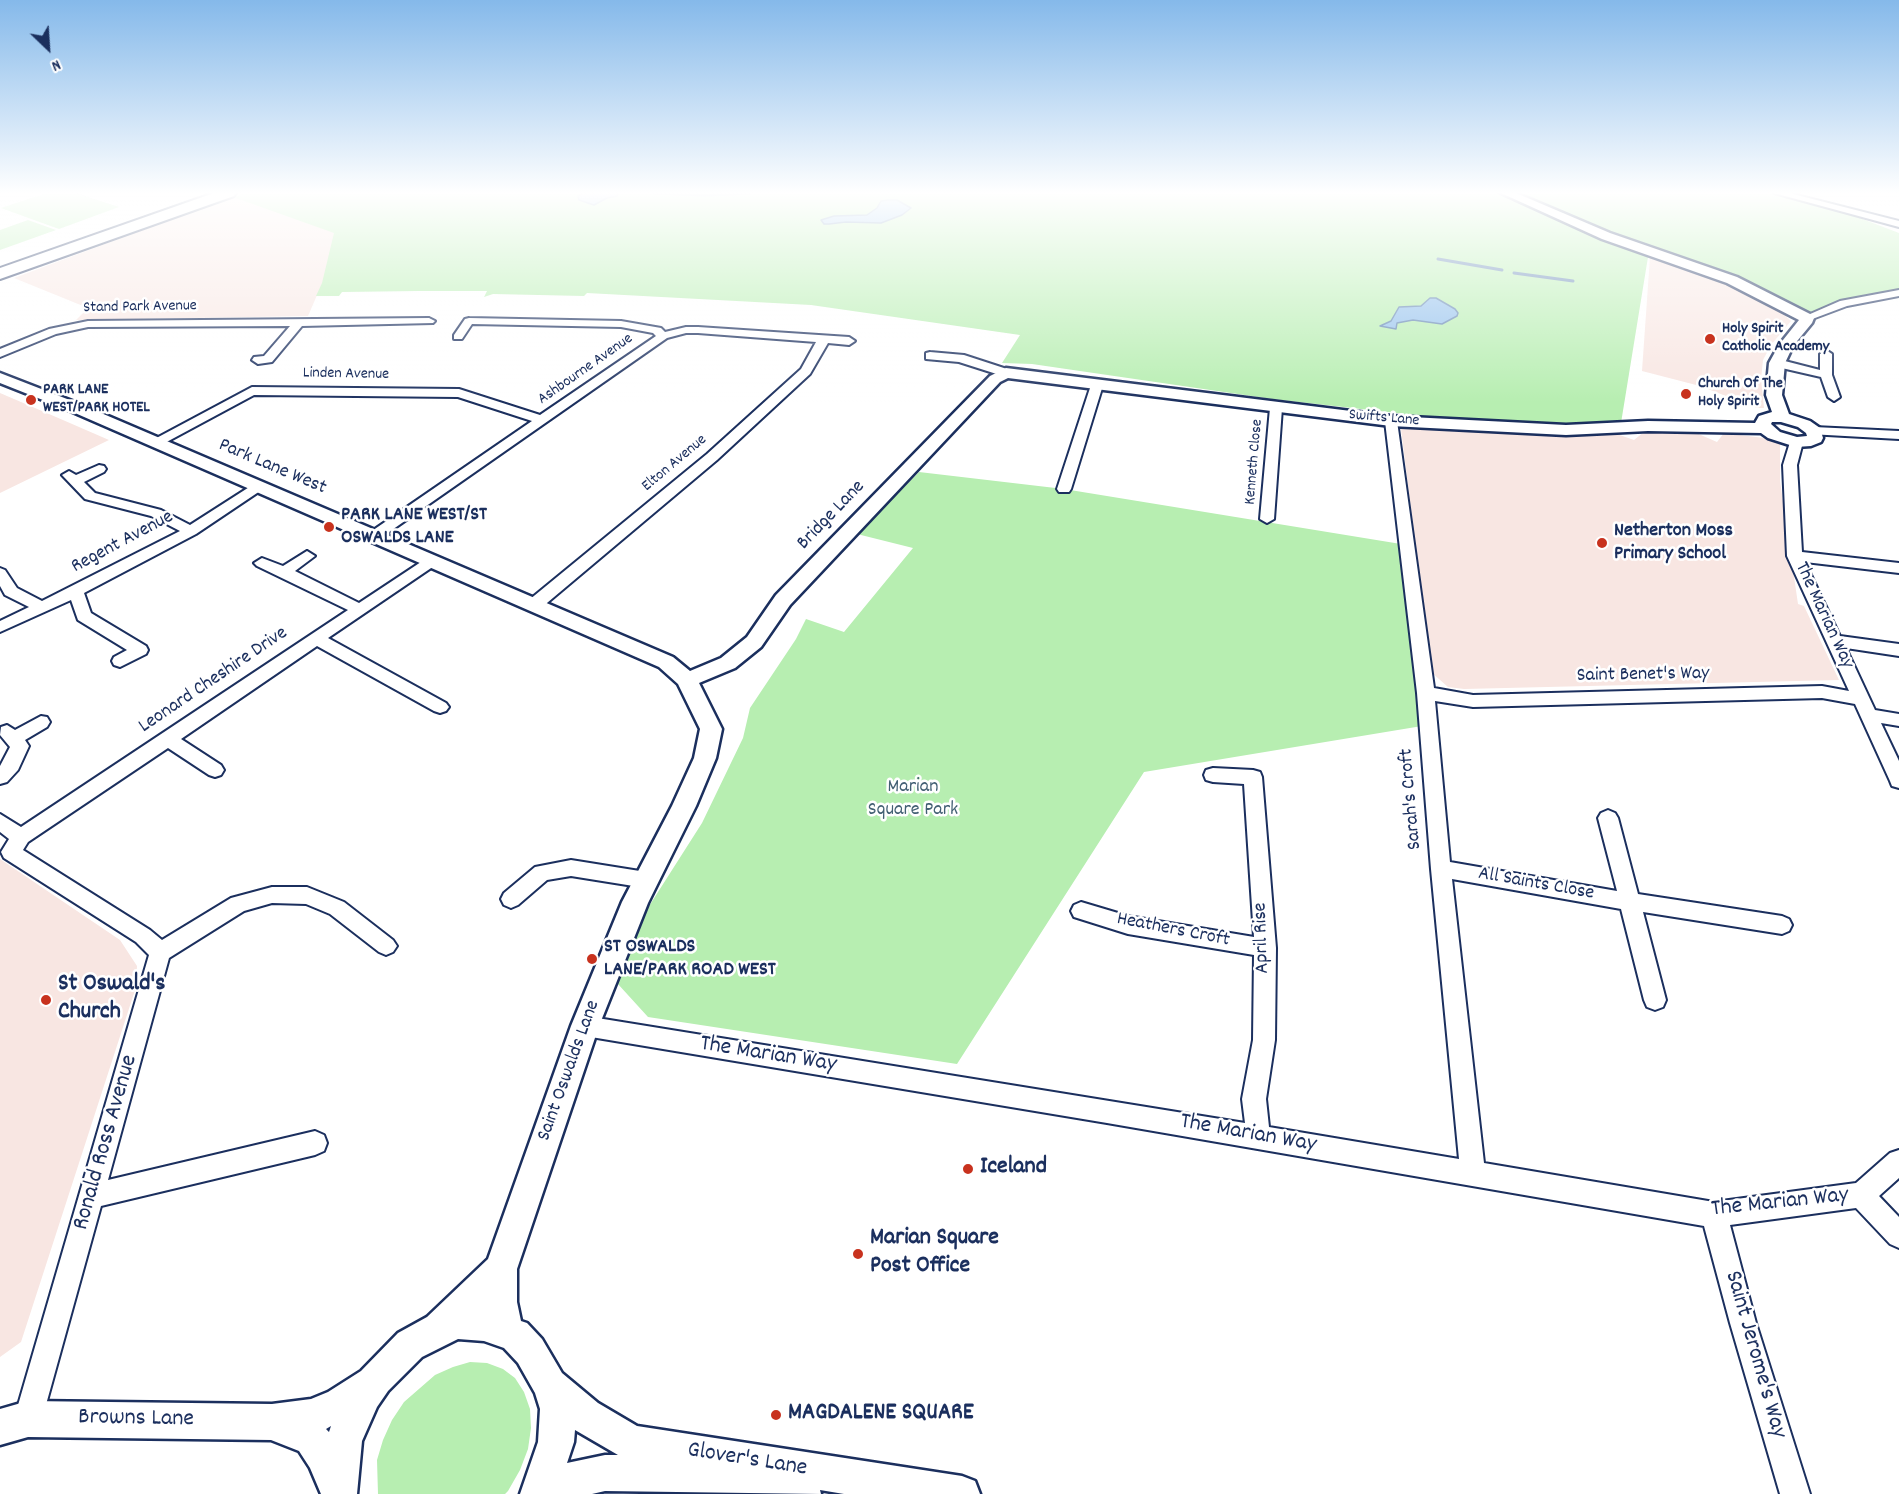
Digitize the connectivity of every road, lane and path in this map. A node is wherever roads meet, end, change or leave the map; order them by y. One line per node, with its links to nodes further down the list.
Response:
1 (32, 263): 3 (highway)
2 (1683, 263): 5 (street)
3 (0, 274)
4 (1899, 293): 5 (street)
5 (1807, 318): 16 (street)
6 (429, 321): 7 (street, Stand Park Avenue)
7 (298, 323): 12 (street, Stand Park Avenue); 15 (street)
8 (663, 336): 9 (street); 10 (street, Ashbourne Avenue); 24 (street, Ashbourne Avenue)
9 (458, 337)
10 (824, 339): 11 (street, Ashbourne Avenue); 45 (street, Elton Avenue)
11 (849, 341)
12 (0, 353)
13 (1826, 354): 18 (street)
14 (930, 356): 17 (street)
15 (258, 360)
16 (1777, 363): 18 (street); 23 (street)
17 (1006, 374): 20 (street, Swifts Lane); 53 (street, Bridge Lane)
18 (1826, 375): 21 (street)
19 (0, 378): 29 (street, Park Lane West)
20 (1097, 385): 22 (street, Swifts Lane); 33 (street)
21 (1834, 397)
22 (1276, 408): 25 (street, Swifts Lane); 34 (street, Kenneth Close)
23 (1782, 417): 26 (street); 27 (street)
24 (543, 420): 29 (street, Linden Avenue); 36 (street, Ashbourne Avenue)
25 (1391, 421): 26 (street, Swifts Lane); 54 (street, Sarah's Croft)
26 (1764, 428): 30 (street)
27 (1814, 431): 28 (street); 30 (street)
28 (1899, 435)
29 (156, 442): 32 (street, Park Lane West)
30 (1796, 442): 38 (street, The Marian Way)
31 (99, 469): 35 (street)
32 (259, 487): 35 (street, Regent Avenue); 36 (street, Park Lane West)
33 (1064, 489)
34 (1267, 519)
35 (191, 531): 44 (street, Regent Avenue)
36 (374, 536): 39 (street, Park Lane West)
37 (307, 556): 42 (street)
38 (1795, 556): 41 (street); 50 (street, The Marian Way)
39 (432, 561): 45 (street, Park Lane West); 47 (street, Leonard Cheshire Drive)
40 (262, 563): 42 (street)
41 (1899, 568)
42 (284, 572): 47 (street)
43 (0, 573): 46 (street)
44 (76, 591): 46 (street, Regent Avenue); 52 (street)
45 (535, 604): 53 (street, Park Lane West)
46 (41, 607): 48 (street, Regent Avenue)
47 (358, 609): 49 (street, Leonard Cheshire Drive)
48 (0, 627)
49 (315, 638): 55 (street); 59 (street, Leonard Cheshire Drive)
50 (1835, 641): 51 (street); 56 (street, The Marian Way)
51 (1899, 650)
52 (120, 661)
53 (687, 680): 68 (street, Saint Oswalds Lane)
54 (1426, 693): 56 (street, Saint Benet's Way); 67 (street, Sarah's Croft)
55 (440, 707)
56 (1865, 707): 57 (street, Saint Benet's Way); 63 (street, The Marian Way)
57 (1899, 720)
58 (41, 722): 62 (street)
59 (168, 739): 60 (street); 66 (street, Leonard Cheshire Drive)
60 (215, 770)
61 (1214, 775): 74 (street, April Rise)
62 (0, 777)
63 (1899, 781)
64 (1608, 818): 70 (street, All Saints Close)
65 (0, 822): 66 (street)
66 (21, 837): 75 (street)
67 (1441, 869): 70 (street, All Saints Close); 81 (street, Sarah's Croft)
68 (646, 880): 69 (street); 77 (street, Saint Oswalds Lane)
69 (511, 899)
70 (1631, 902): 72 (street, All Saints Close); 76 (street, All Saints Close)
71 (1082, 911): 74 (street, Heathers Croft)
72 (1782, 925)
73 (386, 946): 75 (street)
74 (1265, 948): 78 (street, April Rise)
75 (160, 952): 83 (street, Ronald Ross Avenue)
76 (1655, 1000)
77 (585, 1026): 78 (street, The Marian Way); 86 (street, Saint Oswalds Lane)
78 (1257, 1137): 81 (street, The Marian Way)
79 (315, 1143): 83 (street)
80 (1899, 1162): 82 (street, The Marian Way)
81 (1473, 1173): 84 (street, The Marian Way)
82 (1861, 1195): 84 (street, The Marian Way); 85 (street)
83 (92, 1196): 92 (street, Ronald Ross Avenue)
84 (1714, 1215): 97 (street, Saint Jerome's Way)
85 (1899, 1235)
86 (501, 1269): 87 (street, Saint Oswalds Lane); 88 (street, Saint Oswalds Lane)
87 (432, 1332): 88 (street); 89 (street)
88 (507, 1332): 90 (street)
89 (376, 1379): 91 (street, Browns Lane); 93 (street)
90 (550, 1384): 94 (street); 96 (street, Glover's Lane)
91 (272, 1422): 92 (street, Browns Lane); 93 (street, Browns Lane)
92 (14, 1423)
93 (339, 1491)
94 (540, 1494): 95 (street, Glover's Lane)
95 (803, 1494)
96 (962, 1494)
97 (1795, 1494)

